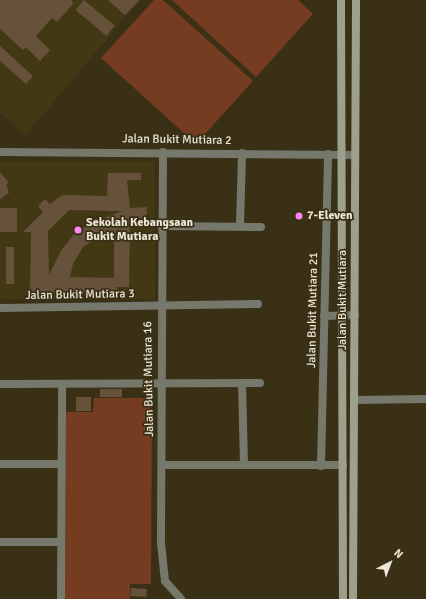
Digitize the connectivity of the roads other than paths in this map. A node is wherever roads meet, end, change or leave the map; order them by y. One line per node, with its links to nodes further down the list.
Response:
1 (341, 0): 7 (street, Jalan Bukit Mutiara)
2 (356, 0): 8 (street, Jalan Bukit Mutiara)
3 (0, 152): 4 (street, Jalan Bukit Mutiara 2)
4 (162, 152): 5 (street, Jalan Bukit Mutiara 2); 9 (street, Jalan Bukit Mutiara 16)
5 (242, 153): 6 (street, Jalan Bukit Mutiara 2); 10 (street)
6 (328, 154): 7 (street, Jalan Bukit Mutiara 2); 16 (street, Jalan Bukit Mutiara 21)
7 (341, 154): 8 (street, Jalan Bukit Mutiara 2); 17 (street, Jalan Bukit Mutiara)
8 (354, 155): 15 (street, Jalan Bukit Mutiara)
9 (161, 226): 10 (street); 13 (street, Jalan Bukit Mutiara 16)
10 (240, 226): 11 (street)
11 (261, 227)
12 (258, 304): 13 (street, Jalan Bukit Mutiara 3)
13 (160, 306): 14 (street, Jalan Bukit Mutiara 3); 22 (street, Jalan Bukit Mutiara 16)
14 (0, 308)
15 (355, 315): 17 (street); 25 (street, Jalan Bukit Mutiara)
16 (324, 316): 17 (street); 32 (street, Jalan Bukit Mutiara 21)
17 (342, 316): 23 (street, Jalan Bukit Mutiara)
18 (242, 383): 19 (street); 22 (street); 30 (street)
19 (260, 383)
20 (0, 384): 21 (street)
21 (62, 384): 22 (street); 28 (street)
22 (162, 384): 29 (street, Jalan Bukit Mutiara 16)
23 (342, 389): 25 (street); 26 (street, Jalan Bukit Mutiara)
24 (426, 399): 25 (street)
25 (356, 400): 26 (street); 38 (street, Jalan Bukit Mutiara)
26 (342, 416): 31 (street, Jalan Bukit Mutiara)
27 (0, 464): 28 (street)
28 (61, 464): 34 (street)
29 (163, 465): 30 (street); 36 (street, Jalan Bukit Mutiara 16)
30 (244, 465): 32 (street)
31 (343, 465): 32 (street); 37 (street, Jalan Bukit Mutiara)
32 (321, 466)
33 (0, 542): 34 (street)
34 (61, 542): 35 (street)
35 (61, 599)
36 (181, 599)
37 (343, 599)
38 (353, 599)

